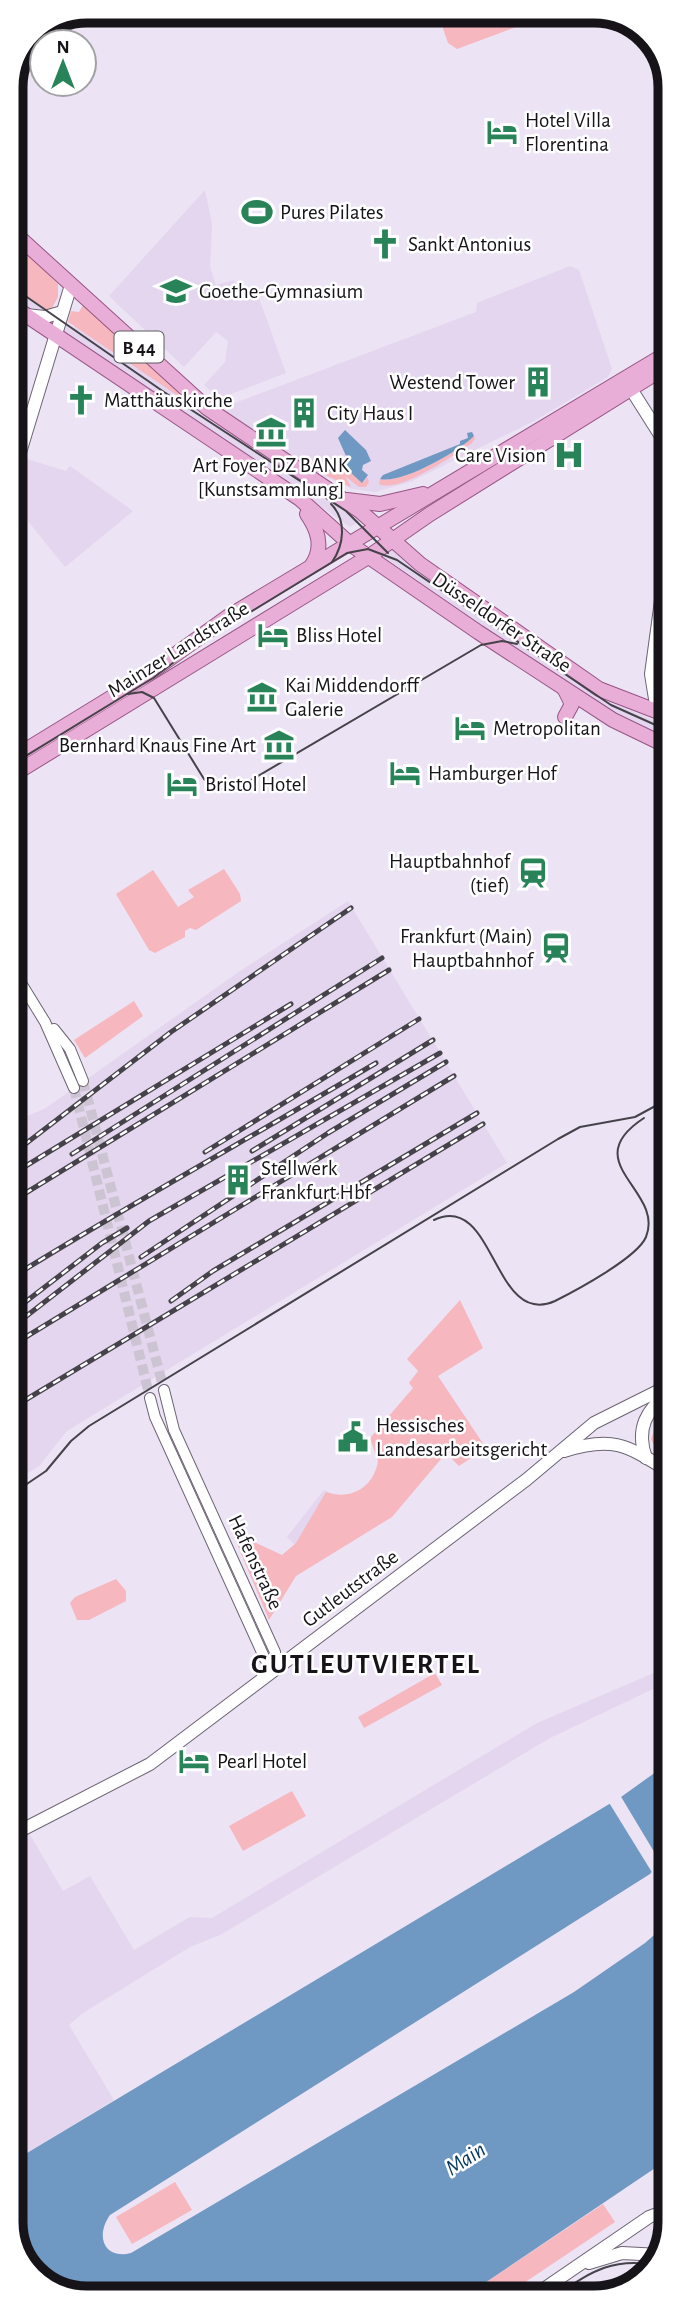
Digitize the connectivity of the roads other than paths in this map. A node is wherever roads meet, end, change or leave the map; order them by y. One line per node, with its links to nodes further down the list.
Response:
1 (23, 241): 2 (main road, B 44)
2 (71, 285): 3 (main road); 12 (main road, B 44)
3 (62, 312): 4 (main road); 5 (main road)
4 (25, 315): 5 (main road, B 44)
5 (55, 335): 10 (main road); 13 (main road, B 44)
6 (658, 359): 11 (main road)
7 (658, 372): 8 (main road)
8 (631, 389): 9 (main road); 15 (main road)
9 (658, 432)
10 (23, 442)
11 (458, 477): 12 (main road); 14 (main road)
12 (339, 498): 14 (main road, B 44)
13 (300, 499): 16 (main road, B 44); 18 (main road)
14 (379, 528): 15 (main road, B 44); 16 (main road, Mainzer Landstraße)
15 (392, 539): 16 (main road); 17 (main road, Mainzer Landstraße); 22 (main road, Düsseldorfer Straße / B 44)
16 (356, 541): 17 (main road, B 44); 18 (main road, Mainzer Landstraße)
17 (368, 558): 20 (main road, Düsseldorfer Straße / B 44); 26 (main road, Mainzer Landstraße)
18 (311, 566): 25 (main road, Mainzer Landstraße)
19 (658, 623): 21 (main road)
20 (565, 689): 23 (main road); 24 (main road, Düsseldorfer Straße / B 44)
21 (658, 703)
22 (658, 712)
23 (565, 717)
24 (658, 742)
25 (23, 752)
26 (23, 769)
27 (23, 986): 28 (street)
28 (78, 1084)
29 (164, 1390): 36 (street, Hafenstraße)
30 (658, 1393): 33 (main road, Gutleutstraße)
31 (150, 1398): 36 (street, Hafenstraße)
32 (658, 1400): 34 (main road)
33 (557, 1453): 34 (main road); 36 (main road, Gutleutstraße)
34 (646, 1458): 35 (main road)
35 (658, 1465)
36 (275, 1668): 37 (main road, Gutleutstraße)
37 (23, 1829)
38 (658, 2214): 42 (main road)
39 (658, 2216): 40 (main road)
40 (643, 2252): 41 (main road); 42 (main road)
41 (650, 2253)
42 (579, 2266): 43 (main road)
43 (549, 2286)

